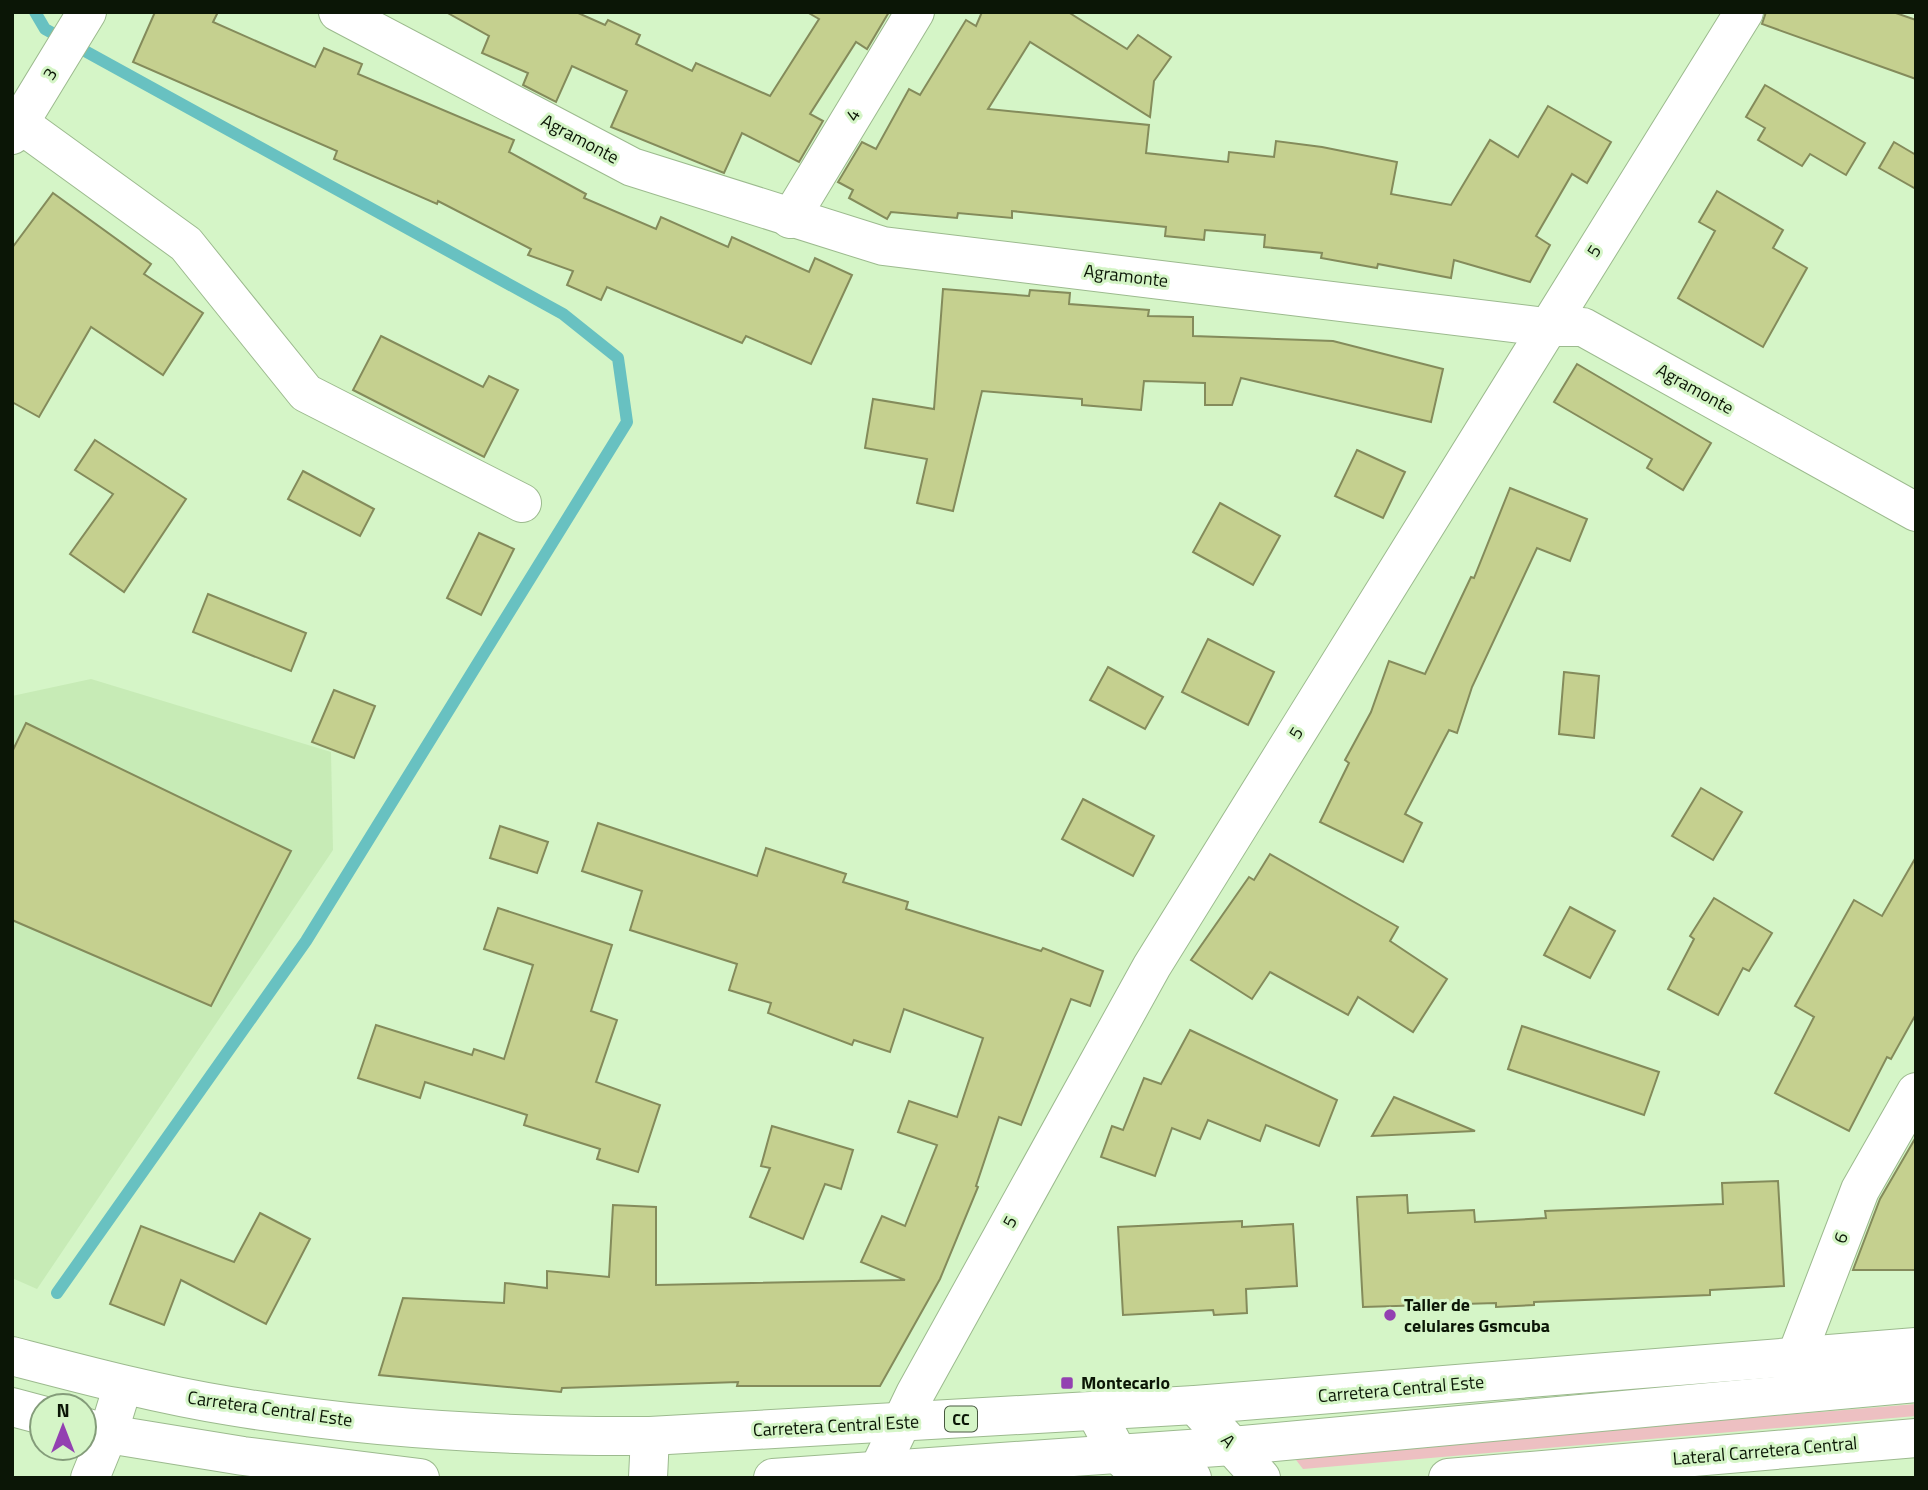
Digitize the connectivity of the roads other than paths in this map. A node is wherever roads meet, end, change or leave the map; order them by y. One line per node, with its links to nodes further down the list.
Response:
1 (87, 12): 5 (street, 3)
2 (338, 12): 6 (street, Agramonte)
3 (915, 12): 6 (street, 4)
4 (1744, 12): 7 (street, 5)
5 (16, 129): 8 (street)
6 (790, 219): 7 (street, Agramonte)
7 (1546, 327): 9 (street, Agramonte); 18 (street, 5)
8 (522, 503)
9 (1916, 512)
10 (1916, 1093): 13 (street, 6)
11 (1916, 1348): 13 (street, Carretera Central Este / CC)
12 (12, 1356): 15 (street, Carretera Central Este / CC)
13 (1795, 1375): 14 (street, Carretera Central Este / CC); 16 (street, Carretera Central Este / CC); 23 (street, Carretera Central Este / CC)
14 (1916, 1383)
15 (123, 1385): 19 (street); 21 (street, Carretera Central Este / CC)
16 (1195, 1405): 17 (street, Carretera Central Este / CC); 23 (street, A)
17 (1095, 1411): 18 (street, Carretera Central Este / CC); 24 (street)
18 (902, 1423): 21 (street, Carretera Central Este / CC); 25 (street, 5)
19 (98, 1428)
20 (98, 1431): 26 (street)
21 (650, 1436): 27 (street)
22 (1916, 1438): 31 (street, Lateral Carretera Central)
23 (1232, 1446): 24 (street, Carretera Central Este / CC); 30 (street, A)
24 (1126, 1470): 25 (street, Carretera Central Este / CC); 29 (street)
25 (878, 1471): 28 (street, Carretera Central Este / CC)
26 (421, 1478)
27 (648, 1478)
28 (773, 1478)
29 (1192, 1478)
30 (1261, 1478)
31 (1448, 1478)

